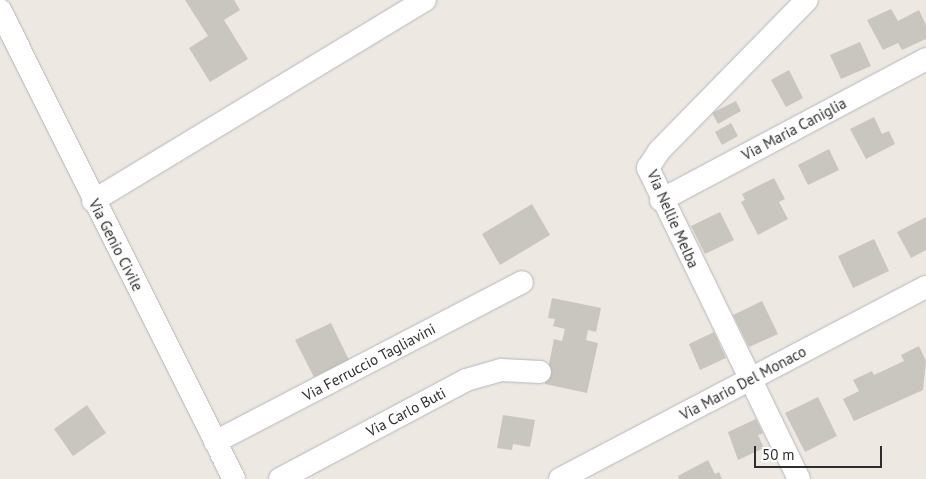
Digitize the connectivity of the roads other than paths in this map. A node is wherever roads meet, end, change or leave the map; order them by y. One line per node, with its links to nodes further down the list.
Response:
1 (425, 0): 6 (street)
2 (807, 0): 5 (street, Via Nellie Melba)
3 (0, 10): 6 (street, Via Genio Civile)
4 (926, 59): 5 (street, Via Maria Caniglia)
5 (661, 200): 10 (street, Via Nellie Melba)
6 (93, 201): 11 (street, Via Genio Civile)
7 (522, 282): 11 (street, Via Ferruccio Tagliavini)
8 (926, 286): 10 (street, Via Mario Del Monaco)
9 (540, 372): 13 (street, Via Carlo Buti)
10 (749, 380): 14 (street, Via Mario Del Monaco); 15 (street, Via Nellie Melba)
11 (215, 442): 12 (street, Via Genio Civile)
12 (234, 479)
13 (280, 479)
14 (560, 479)
15 (799, 479)

